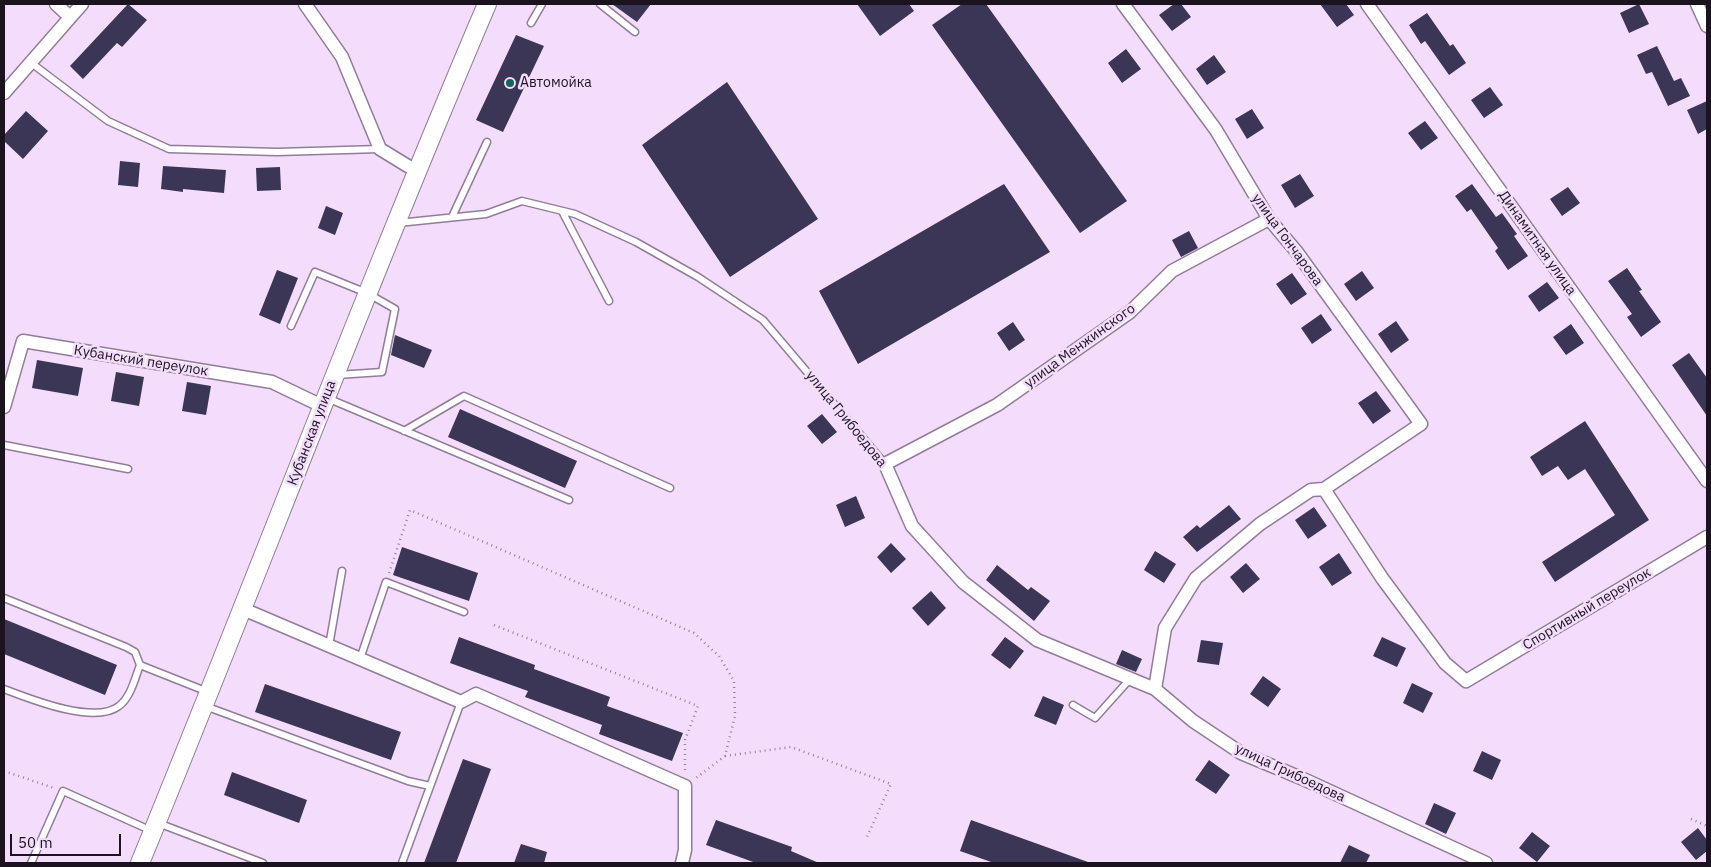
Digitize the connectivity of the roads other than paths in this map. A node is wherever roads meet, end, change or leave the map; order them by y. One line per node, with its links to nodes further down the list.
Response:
1 (56, 4): 10 (street)
2 (82, 4): 10 (street)
3 (305, 4): 17 (street)
4 (487, 4): 18 (street, Кубанская улица)
5 (542, 4): 11 (lane)
6 (600, 4): 13 (lane)
7 (1123, 4): 21 (street, улица Гончарова)
8 (1368, 4): 33 (street, Динамитная улица)
9 (1697, 4): 12 (street)
10 (70, 17): 14 (street)
11 (532, 23)
12 (1707, 26)
13 (635, 32)
14 (30, 62): 15 (street); 17 (lane)
15 (4, 93)
16 (487, 142): 20 (lane)
17 (380, 149): 18 (street)
18 (416, 171): 22 (street, Кубанская улица)
19 (562, 211): 20 (lane, улица Грибоедова); 24 (lane); 31 (lane, улица Грибоедова)
20 (452, 218): 22 (lane, улица Грибоедова)
21 (1269, 219): 31 (street, улица Менжинского); 35 (street, улица Гончарова)
22 (395, 224): 23 (street, Кубанская улица)
23 (367, 293): 25 (lane); 26 (street, Кубанская улица); 26 (lane)
24 (609, 301)
25 (291, 326)
26 (334, 375): 27 (street, Кубанская улица)
27 (324, 402): 28 (street, Кубанский переулок); 29 (lane); 40 (street, Кубанская улица)
28 (4, 407)
29 (404, 430): 34 (lane); 36 (lane)
30 (4, 445): 32 (lane)
31 (885, 464): 45 (street, улица Грибоедова)
32 (128, 469)
33 (1707, 481)
34 (670, 488)
35 (1324, 488): 37 (street, Спортивный переулок); 47 (street)
36 (569, 500)
37 (1707, 537)
38 (342, 571): 42 (lane)
39 (4, 598): 44 (lane)
40 (243, 610): 42 (street); 48 (street, Кубанская улица)
41 (464, 612): 43 (lane)
42 (329, 646): 43 (street)
43 (360, 659): 49 (street)
44 (140, 665): 46 (lane); 48 (lane)
45 (1130, 679): 47 (street, улица Грибоедова); 50 (lane)
46 (4, 689)
47 (1155, 689): 58 (street, улица Грибоедова)
48 (207, 699): 51 (lane); 52 (street, Кубанская улица)
49 (461, 702): 51 (lane); 57 (street)
50 (1073, 705)
51 (430, 786): 56 (lane)
52 (155, 827): 53 (lane); 54 (street, Кубанская улица); 55 (lane)
53 (30, 863)
54 (140, 863)
55 (263, 863)
56 (402, 863)
57 (682, 863)
58 (1486, 863)

